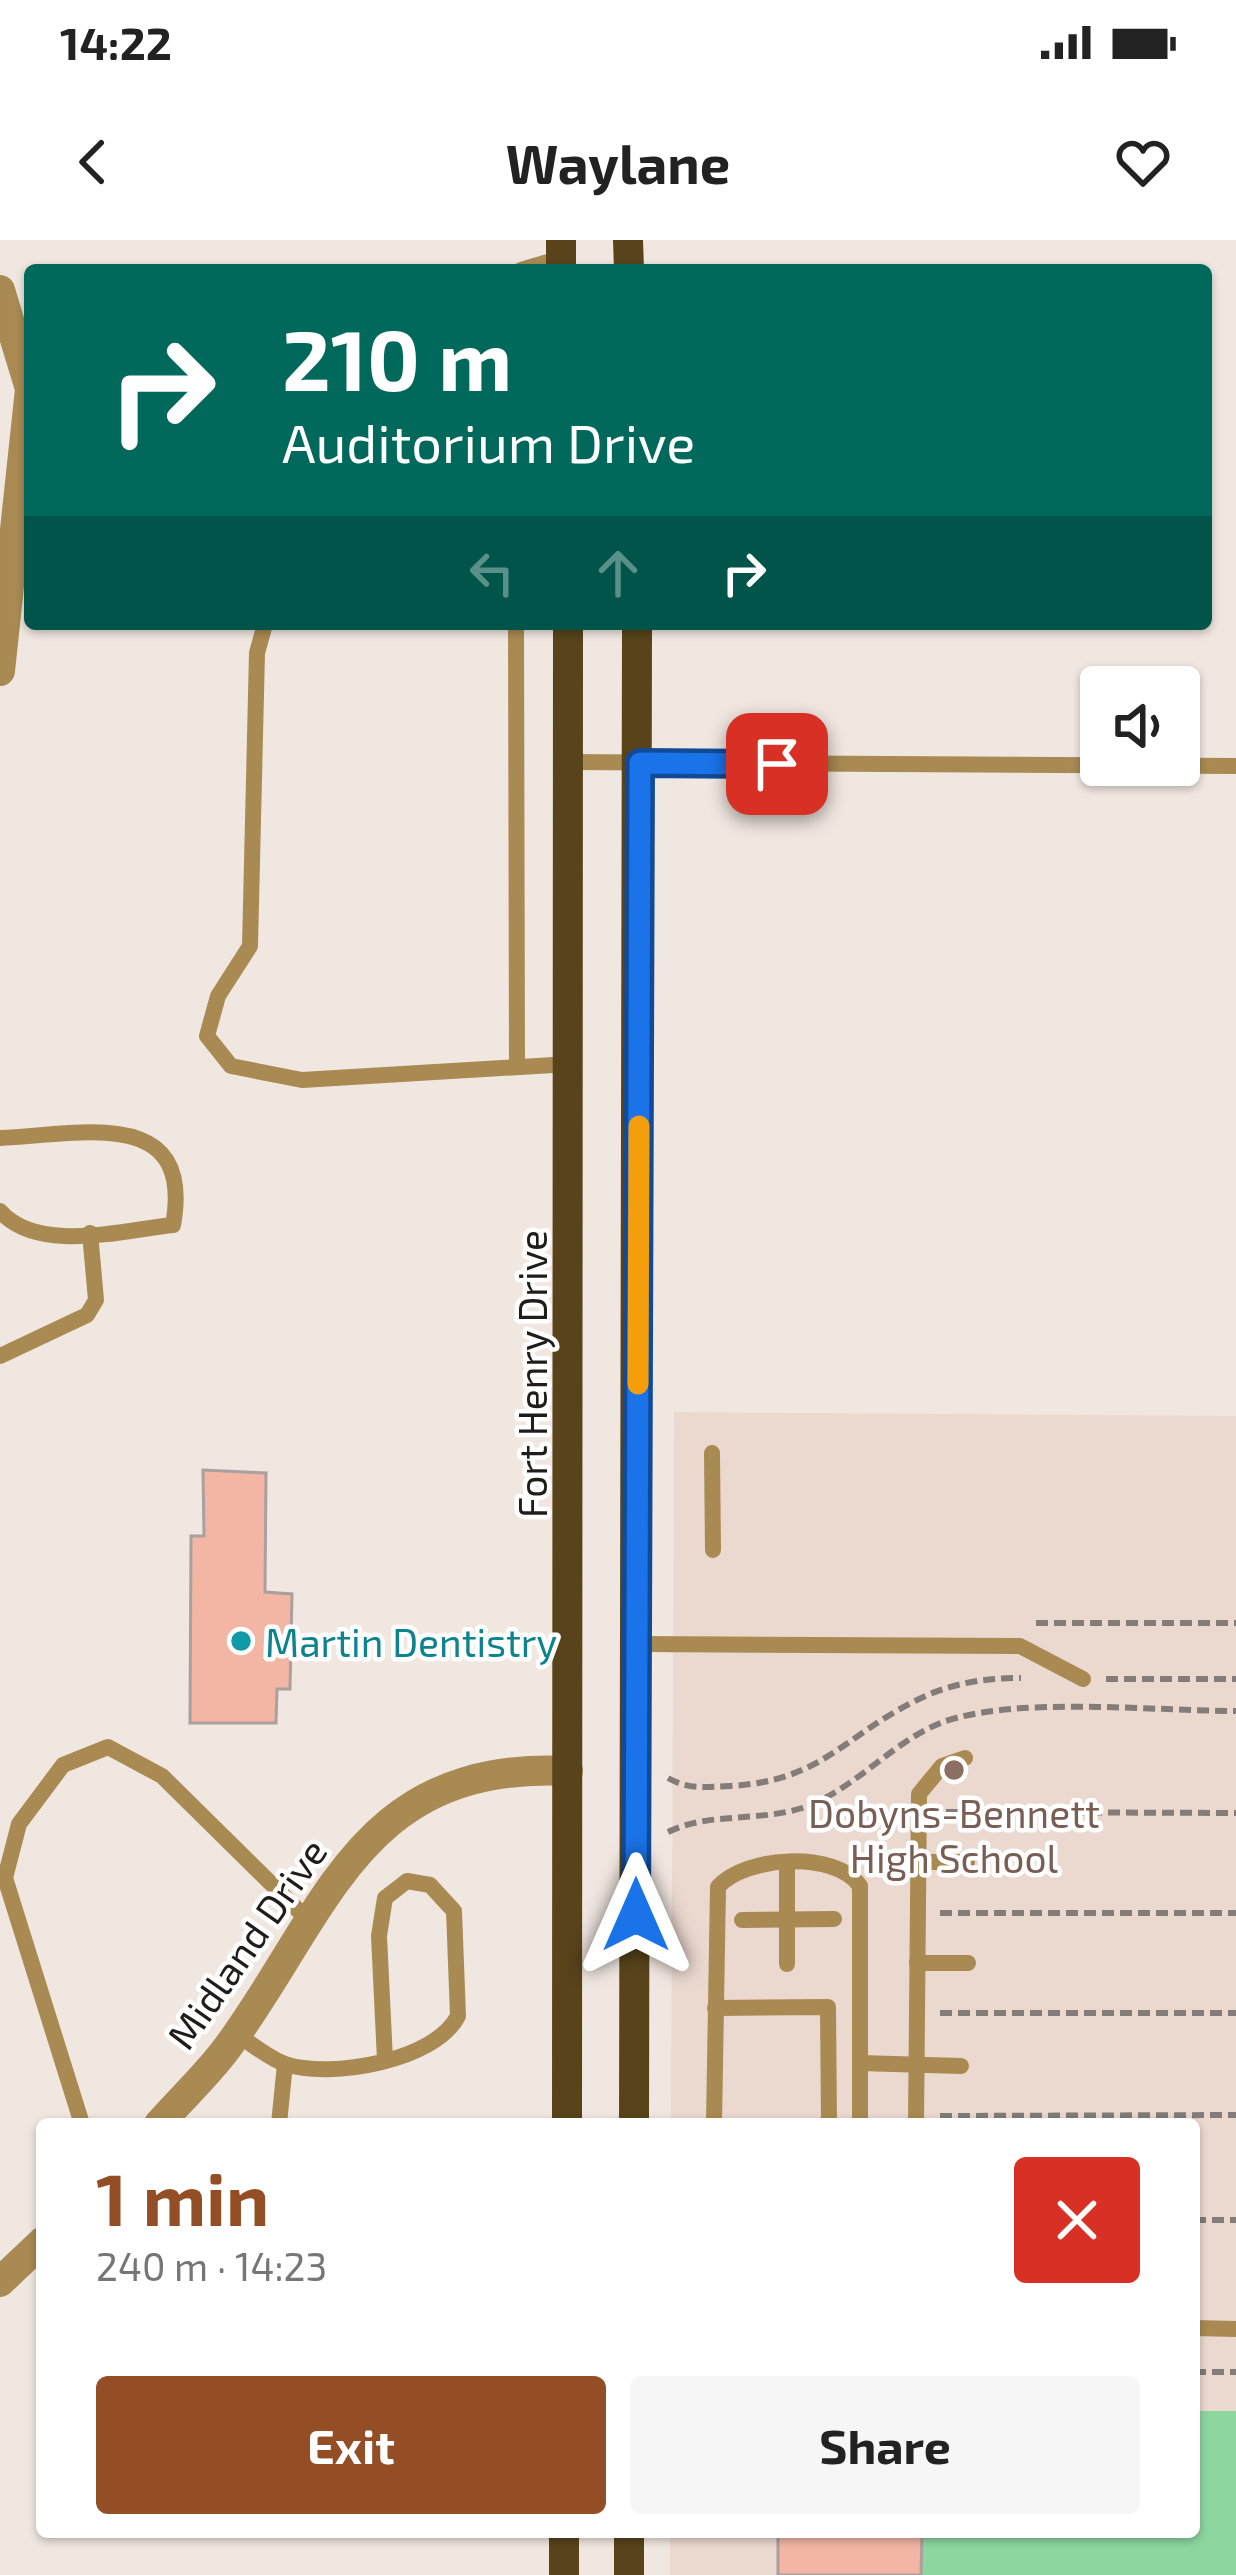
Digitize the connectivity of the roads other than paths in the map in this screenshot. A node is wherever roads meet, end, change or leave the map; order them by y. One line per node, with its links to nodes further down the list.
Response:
1 (0, 290): 2 (street)
2 (24, 368)
3 (24, 445): 8 (street)
4 (263, 630): 13 (lane)
5 (516, 630): 13 (lane)
6 (568, 630): 9 (main road, Fort Henry Drive)
7 (637, 630): 10 (main road)
8 (0, 671)
9 (570, 762): 10 (lane); 12 (main road, Fort Henry Drive)
10 (640, 763): 11 (lane); 20 (main road)
11 (1236, 766)
12 (570, 1064): 13 (lane); 23 (main road, Fort Henry Drive)
13 (517, 1067)
14 (0, 1138): 16 (lane)
15 (0, 1210): 16 (lane)
16 (90, 1233): 17 (lane)
17 (0, 1356)
18 (712, 1453): 19 (lane)
19 (712, 1550)
20 (638, 1644): 21 (lane); 45 (main road)
21 (1083, 1679)
22 (965, 1758): 24 (lane)
23 (568, 1771): 27 (street, Midland Drive); 44 (main road, Fort Henry Drive)
24 (917, 1862): 25 (lane); 31 (lane)
25 (967, 1862)
26 (788, 1865): 28 (lane); 34 (lane); 37 (lane)
27 (307, 1918): 35 (street, Midland Drive); 41 (lane)
28 (788, 1919): 29 (lane); 30 (lane); 33 (lane)
29 (834, 1919)
30 (742, 1920)
31 (917, 1963): 32 (lane); 39 (lane)
32 (968, 1963)
33 (788, 1964)
34 (715, 2008): 46 (lane); 47 (lane)
35 (236, 2034): 38 (lane); 42 (street, Midland Drive)
36 (385, 2060): 36 (lane); 38 (lane)
37 (860, 2063): 39 (lane); 48 (lane)
38 (284, 2064): 43 (lane)
39 (916, 2066): 40 (lane); 49 (lane)
40 (961, 2066)
41 (80, 2118)
42 (164, 2118)
43 (280, 2118)
44 (567, 2118)
45 (634, 2118)
46 (714, 2118)
47 (830, 2118)
48 (860, 2118)
49 (916, 2118)
50 (36, 2248): 51 (street)
51 (0, 2282)
52 (1200, 2329): 53 (lane)
53 (1236, 2329)
54 (564, 2538): 56 (main road)
55 (629, 2538): 57 (main road)
56 (564, 2575)
57 (629, 2575)

